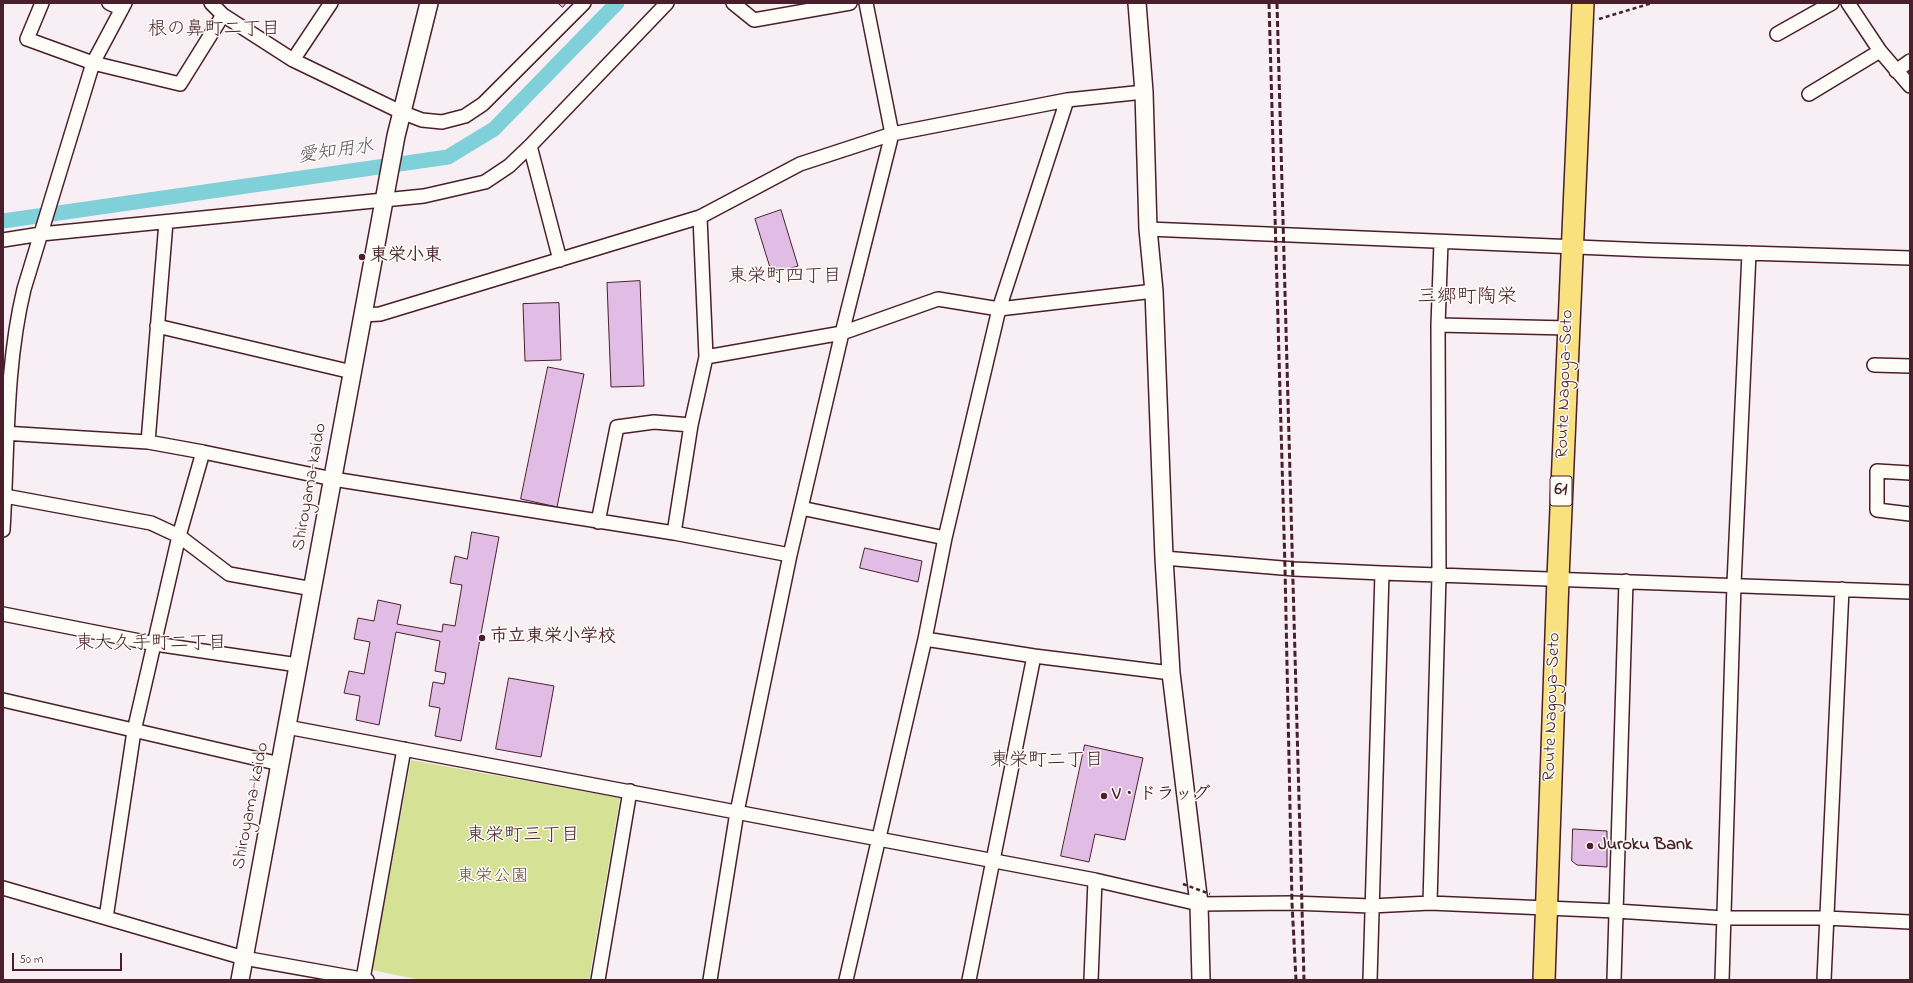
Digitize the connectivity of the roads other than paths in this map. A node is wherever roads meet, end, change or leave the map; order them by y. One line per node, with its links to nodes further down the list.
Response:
1 (42, 3): 21 (street)
2 (109, 3): 15 (street)
3 (211, 3): 16 (street)
4 (331, 3): 19 (street)
5 (430, 3): 27 (street, Shiroyama-kaido)
6 (584, 3): 27 (street)
7 (667, 3): 29 (street)
8 (733, 3): 9 (street)
9 (850, 3)
10 (866, 3): 28 (street)
11 (1137, 3): 24 (street)
12 (1583, 3): 37 (main road, Route Nagoya-Seto / 61)
13 (1832, 3): 17 (street)
14 (1848, 3): 18 (street)
15 (123, 6): 21 (street)
16 (223, 15): 19 (street); 21 (street)
17 (1777, 34)
18 (1880, 51): 22 (street); 25 (street)
19 (293, 60): 27 (street)
20 (1910, 61): 22 (street)
21 (93, 63): 33 (street)
22 (1896, 71): 23 (street)
23 (1910, 86)
24 (1144, 92): 26 (street); 34 (street)
25 (1809, 94)
26 (1067, 100): 28 (street); 42 (street)
27 (401, 112): 30 (street, Shiroyama-kaido)
28 (892, 134): 31 (street); 47 (street)
29 (530, 146): 30 (street); 40 (street)
30 (385, 194): 32 (street); 43 (street, Shiroyama-kaido)
31 (700, 217): 40 (street); 48 (street)
32 (166, 222): 33 (street); 45 (street)
33 (43, 229): 35 (street); 53 (street)
34 (1148, 229): 36 (street); 41 (street)
35 (3, 240)
36 (1441, 242): 37 (street); 44 (street)
37 (1571, 246): 38 (street); 46 (main road, Route Nagoya-Seto / 61)
38 (1749, 253): 39 (street); 72 (street)
39 (1910, 258)
40 (560, 260): 43 (street)
41 (1154, 292): 42 (street); 67 (street)
42 (999, 309): 47 (street); 65 (street)
43 (363, 315): 51 (street, Shiroyama-kaido)
44 (1438, 325): 46 (street); 69 (street)
45 (157, 326): 51 (street); 54 (street)
46 (1568, 328): 70 (main road, Route Nagoya-Seto / 61)
47 (842, 333): 48 (street); 59 (street)
48 (706, 357): 52 (street)
49 (1874, 365): 50 (street)
50 (1910, 366)
51 (352, 372): 57 (street, Shiroyama-kaido)
52 (691, 425): 61 (street); 63 (street)
53 (5, 433): 54 (street); 58 (street)
54 (148, 442): 55 (street)
55 (203, 452): 57 (street); 64 (street)
56 (1910, 473): 60 (street)
57 (333, 479): 61 (street); 73 (street, Shiroyama-kaido)
58 (5, 496): 62 (street); 64 (street)
59 (801, 508): 65 (street); 66 (street)
60 (1910, 514)
61 (598, 522): 63 (street)
62 (3, 530)
63 (674, 533): 66 (street)
64 (179, 536): 73 (street); 78 (street)
65 (945, 538): 77 (street)
66 (790, 555): 88 (street)
67 (1164, 558): 68 (street); 81 (street)
68 (1382, 573): 69 (street); 95 (street)
69 (1439, 575): 70 (street); 94 (street)
70 (1558, 578): 71 (street); 96 (main road, Route Nagoya-Seto / 61)
71 (1626, 581): 72 (street); 97 (street)
72 (1734, 584): 74 (street); 99 (street)
73 (313, 589): 80 (street, Shiroyama-kaido)
74 (1842, 589): 75 (street); 100 (street)
75 (1910, 592)
76 (3, 614): 78 (street)
77 (925, 639): 79 (street); 89 (street)
78 (155, 644): 80 (street); 84 (street)
79 (1034, 656): 81 (street); 90 (street)
80 (298, 665): 83 (street, Shiroyama-kaido)
81 (1171, 673): 93 (street)
82 (3, 700): 84 (street)
83 (287, 727): 85 (street); 86 (street, Shiroyama-kaido)
84 (134, 731): 86 (street); 98 (street)
85 (404, 749): 87 (street); 104 (street)
86 (280, 764): 102 (street, Shiroyama-kaido)
87 (630, 791): 88 (street); 105 (street)
88 (737, 812): 89 (street); 106 (street)
89 (878, 838): 90 (street); 107 (street)
90 (994, 860): 91 (street); 108 (street)
91 (1095, 880): 93 (street); 109 (street)
92 (3, 888): 98 (street)
93 (1204, 899): 95 (street); 110 (street)
94 (1430, 902): 95 (street); 96 (street)
95 (1371, 906): 111 (street)
96 (1546, 909): 97 (street); 112 (main road, Route Nagoya-Seto / 61)
97 (1616, 911): 99 (street); 113 (street)
98 (106, 918): 102 (street)
99 (1724, 918): 100 (street); 114 (street)
100 (1826, 918): 101 (street); 115 (street)
101 (1910, 922)
102 (244, 958): 103 (street, Shiroyama-kaido); 104 (street)
103 (240, 980)
104 (365, 980)
105 (598, 980)
106 (710, 980)
107 (846, 980)
108 (969, 980)
109 (1091, 980)
110 (1201, 980)
111 (1370, 980)
112 (1544, 980)
113 (1614, 980)
114 (1722, 980)
115 (1824, 980)

